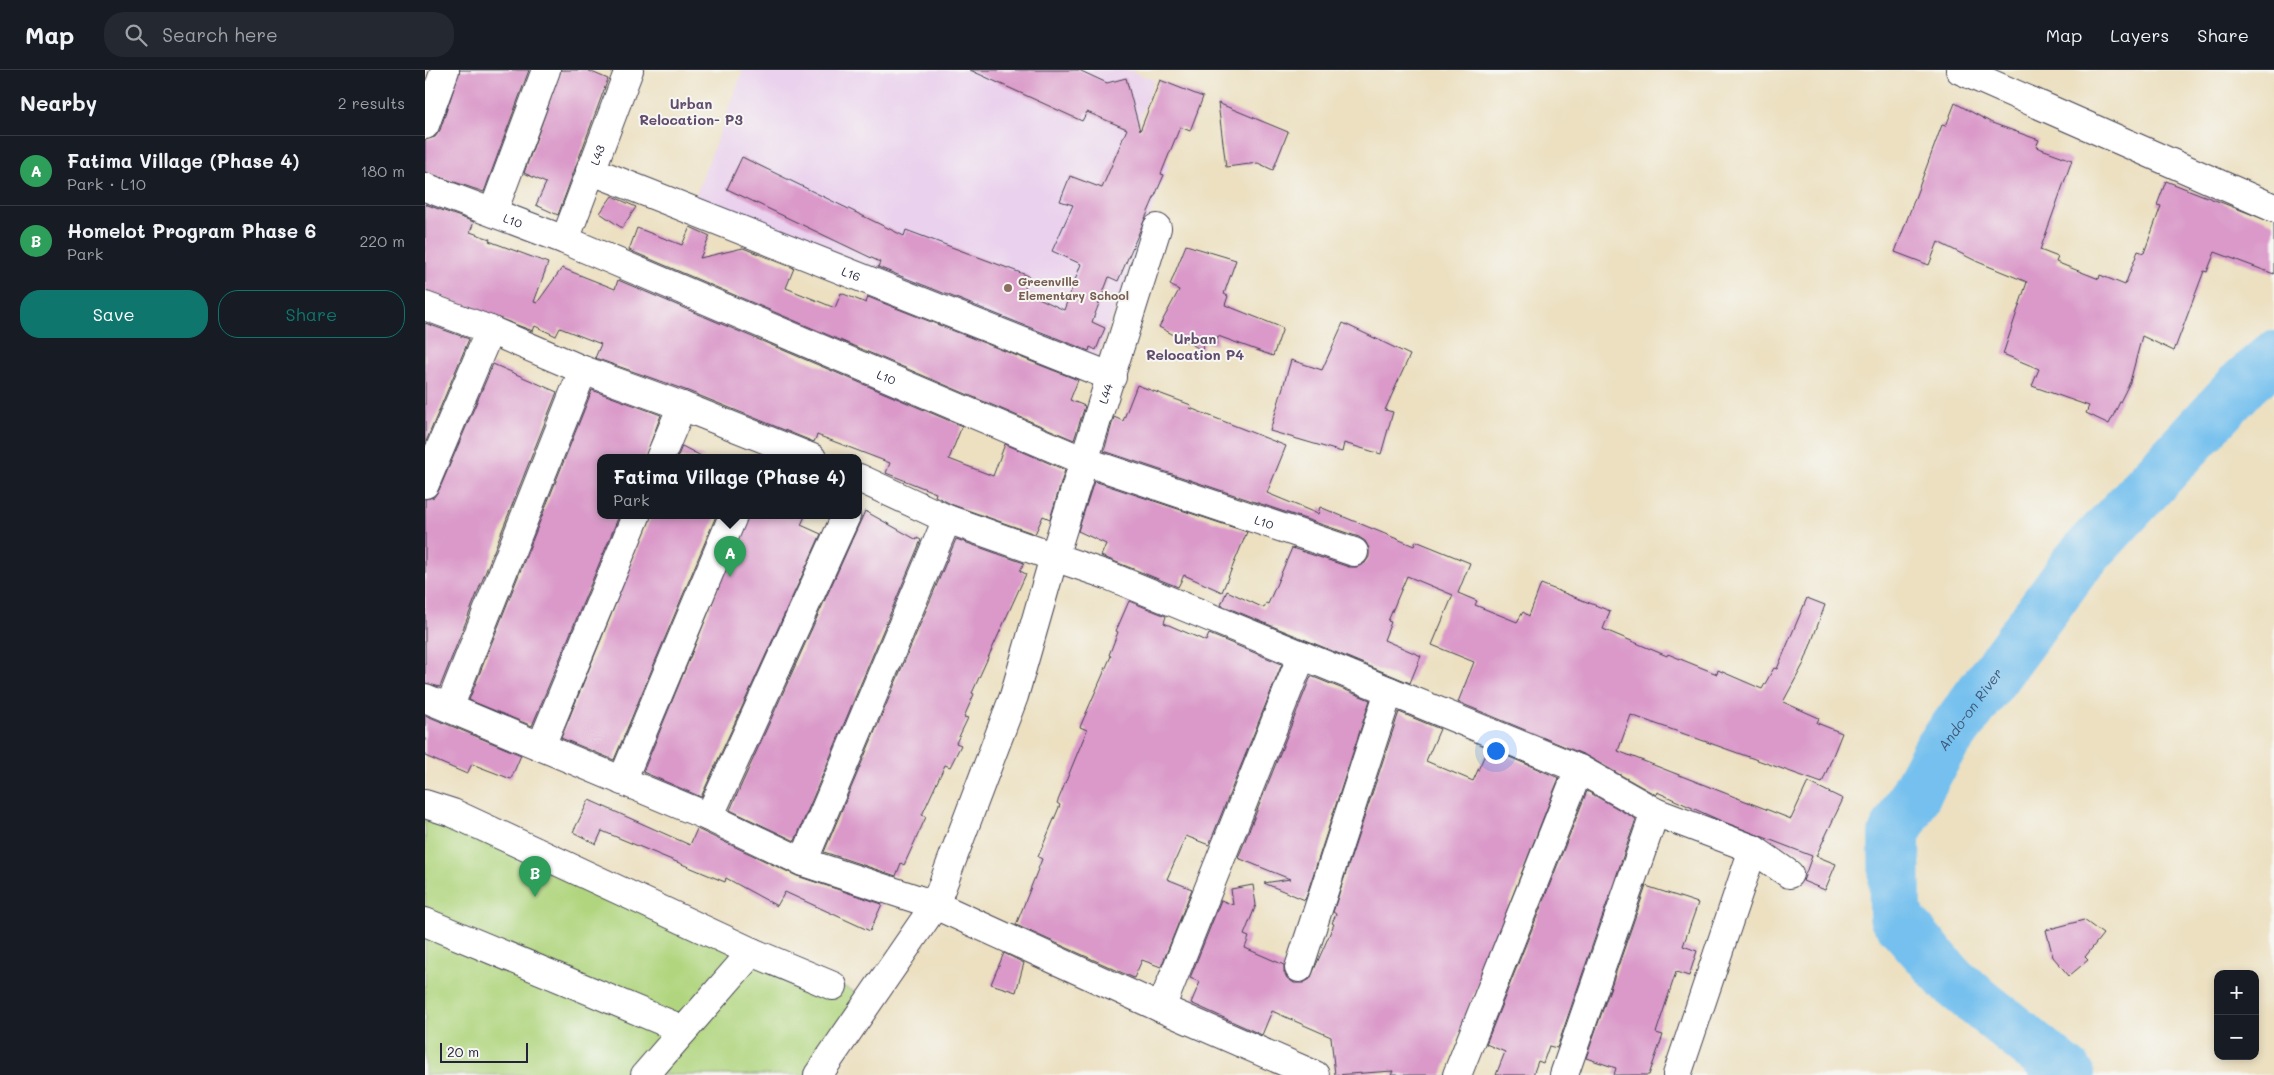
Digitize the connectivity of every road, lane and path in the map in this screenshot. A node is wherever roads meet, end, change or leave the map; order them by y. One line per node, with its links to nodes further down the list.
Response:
1 (445, 70): 5 (street)
2 (546, 70): 9 (street)
3 (629, 70): 6 (street, L43)
4 (1960, 70): 8 (street)
5 (425, 125)
6 (591, 170): 11 (street, L43); 15 (street, L16)
7 (425, 187): 9 (street, L10)
8 (2274, 208)
9 (493, 212): 11 (street, L10)
10 (1157, 228): 15 (street, L44)
11 (565, 240): 20 (street, L10)
12 (425, 306): 13 (street)
13 (490, 330): 14 (street); 22 (street)
14 (583, 370): 16 (street); 31 (street)
15 (1112, 377): 20 (street, L44)
16 (682, 406): 17 (street); 18 (street)
17 (761, 448): 19 (street)
18 (662, 454)
19 (792, 454)
20 (1084, 461): 27 (street, L10); 28 (street, L44)
21 (862, 483): 26 (street)
22 (425, 484)
23 (636, 519): 32 (street)
24 (732, 519): 34 (street)
25 (845, 519): 37 (street)
26 (947, 519): 28 (street); 39 (street)
27 (1354, 552)
28 (1054, 557): 29 (street); 41 (street, L44)
29 (1302, 655): 30 (street); 46 (street)
30 (1389, 690): 33 (street); 44 (street)
31 (437, 703): 32 (street)
32 (541, 746): 34 (street)
33 (1579, 768): 36 (street); 51 (street)
34 (622, 781): 37 (street)
35 (425, 804): 43 (street)
36 (1655, 812): 38 (street); 52 (street)
37 (709, 817): 39 (street)
38 (1753, 849): 40 (street); 53 (street)
39 (803, 862): 41 (street)
40 (1789, 874)
41 (935, 905): 46 (street); 49 (street, L44)
42 (425, 922): 47 (street)
43 (753, 952): 45 (street); 47 (street)
44 (1299, 968)
45 (833, 986)
46 (1161, 1008): 50 (street)
47 (684, 1030): 48 (street)
48 (645, 1075)
49 (818, 1075)
50 (1315, 1075)
51 (1457, 1075)
52 (1564, 1075)
53 (1677, 1075)

